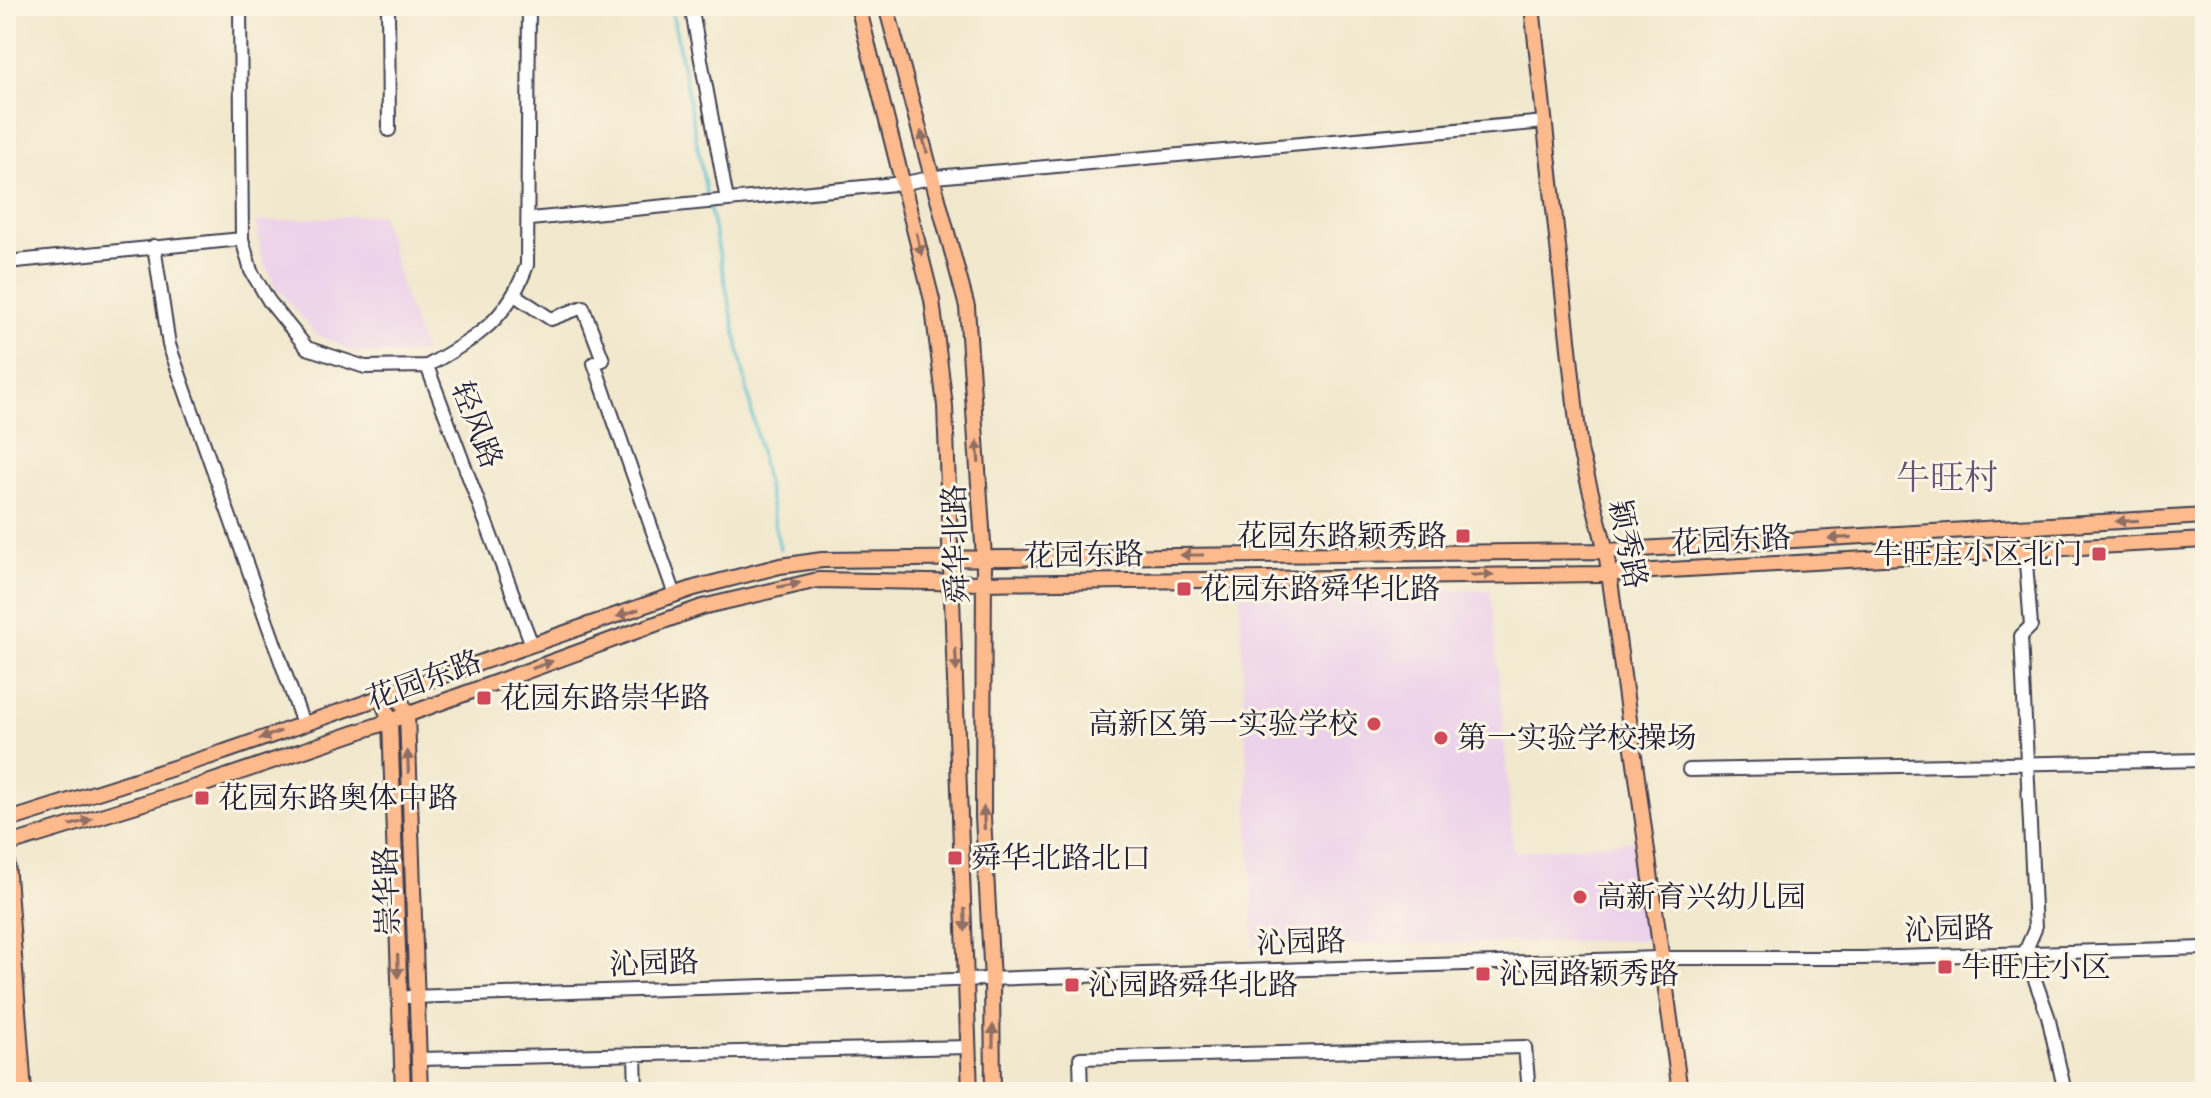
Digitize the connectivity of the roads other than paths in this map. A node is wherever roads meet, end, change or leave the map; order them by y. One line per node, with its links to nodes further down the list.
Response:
1 (240, 6): 14 (street, 轻风路)
2 (388, 6): 9 (street)
3 (529, 6): 13 (street)
4 (691, 6): 12 (street)
5 (858, 6): 11 (main road, 舜华北路)
6 (886, 6): 10 (main road, 舜华北路, one-way to 6)
7 (1532, 6): 8 (main road, 颖秀路)
8 (1545, 122): 10 (street); 22 (main road, 颖秀路)
9 (389, 130)
10 (935, 177): 11 (street); 23 (main road, 舜华北路, one-way to 10)
11 (905, 183): 12 (street); 24 (main road, 舜华北路, one-way to 24)
12 (727, 200): 13 (street)
13 (530, 219): 17 (street)
14 (242, 239): 15 (street); 18 (street, 轻风路)
15 (154, 246): 16 (street); 34 (street)
16 (6, 262)
17 (516, 296): 18 (street); 28 (street)
18 (427, 366): 29 (street, 轻风路)
19 (2205, 516): 22 (main road, 花园东路, one-way to 22)
20 (2205, 540): 21 (main road, 花园东路)
21 (2025, 550): 25 (main road, 花园东路); 36 (street)
22 (1606, 551): 23 (main road, 花园东路, one-way to 23); 25 (main road, 颖秀路)
23 (984, 558): 24 (main road, 花园东路); 27 (main road, 舜华北路)
24 (950, 559): 26 (main road, 舜华北路); 28 (main road, 花园东路)
25 (1609, 573): 27 (main road, 花园东路, one-way to 25); 42 (main road, 颖秀路)
26 (952, 582): 27 (main road, 花园东路); 32 (main road, 花园东路, one-way to 26); 43 (main road, 舜华北路, one-way to 43)
27 (984, 583): 44 (main road, 舜华北路, one-way to 27)
28 (675, 595): 29 (main road, 花园东路, one-way to 29)
29 (532, 645): 30 (main road, 花园东路)
30 (396, 690): 31 (main road, 花园东路); 32 (main road, 崇华路)
31 (380, 695): 33 (main road, 崇华路); 34 (main road, 花园东路)
32 (407, 714): 33 (main road, 花园东路); 45 (main road, 崇华路, one-way to 32)
33 (390, 721): 39 (main road, 花园东路, one-way to 33); 46 (main road, 崇华路, one-way to 46)
34 (303, 724): 38 (main road, 花园东路, one-way to 38)
35 (2205, 760): 36 (street)
36 (2027, 763): 37 (street); 41 (street)
37 (1689, 770)
38 (6, 821)
39 (6, 847): 50 (main road)
40 (2205, 948): 41 (street, 沁园路)
41 (2025, 952): 42 (street, 沁园路); 59 (street)
42 (1661, 958): 44 (street, 沁园路); 58 (main road, 颖秀路)
43 (967, 979): 44 (street, 沁园路); 45 (street, 沁园路); 47 (main road, 舜华北路)
44 (992, 980): 55 (main road, 舜华北路, one-way to 44)
45 (417, 996): 46 (street, 沁园路); 49 (main road, 崇华路)
46 (399, 997): 51 (main road, 崇华路)
47 (969, 1047): 48 (street); 54 (main road, 舜华北路)
48 (635, 1054): 49 (street); 53 (street)
49 (419, 1059): 52 (main road, 崇华路)
50 (24, 1092)
51 (403, 1092)
52 (420, 1092)
53 (636, 1092)
54 (970, 1092)
55 (993, 1092)
56 (1081, 1092): 57 (street)
57 (1529, 1092)
58 (1680, 1092)
59 (2065, 1092)

